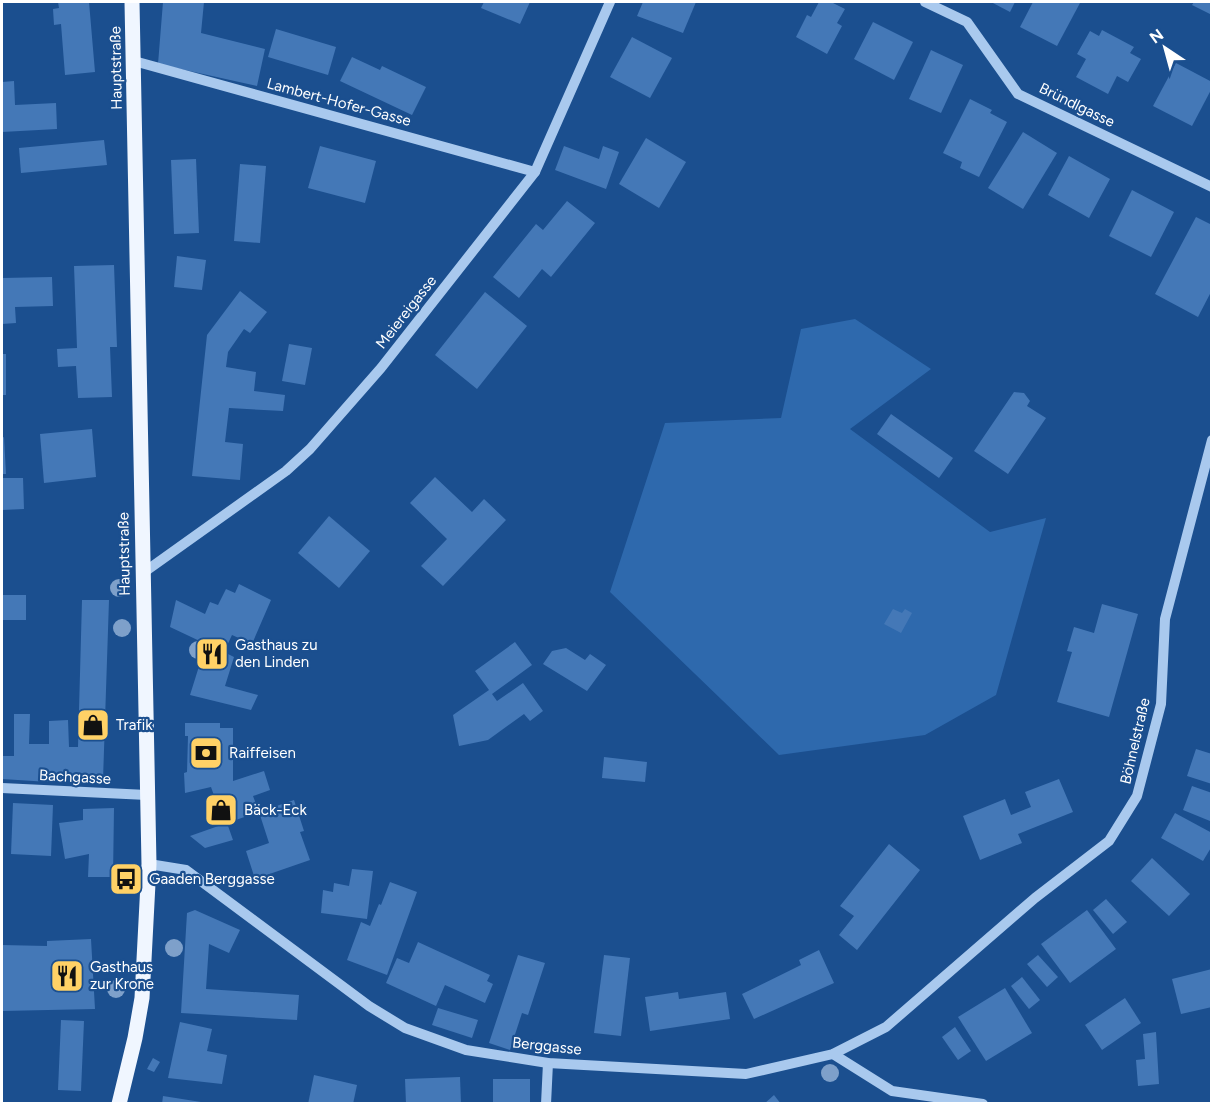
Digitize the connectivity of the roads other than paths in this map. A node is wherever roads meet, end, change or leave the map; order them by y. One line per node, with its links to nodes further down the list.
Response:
1 (132, 2): 4 (main road, Hauptstraße)
2 (610, 2): 5 (street, Meiereigasse)
3 (925, 2): 6 (street, Bründlgasse)
4 (134, 61): 5 (street, Lambert-Hofer-Gasse); 8 (main road, Hauptstraße)
5 (536, 172): 8 (street, Meiereigasse)
6 (1212, 187)
7 (1212, 440): 12 (street, Böhnelstraße)
8 (143, 573): 10 (main road, Hauptstraße)
9 (2, 788): 10 (street, Bachgasse)
10 (147, 795): 11 (main road, Hauptstraße)
11 (149, 864): 13 (street, Berggasse); 14 (main road, Hauptstraße)
12 (833, 1054): 13 (street, Berggasse); 16 (street)
13 (548, 1064): 15 (street)
14 (119, 1104)
15 (546, 1104)
16 (983, 1104)

